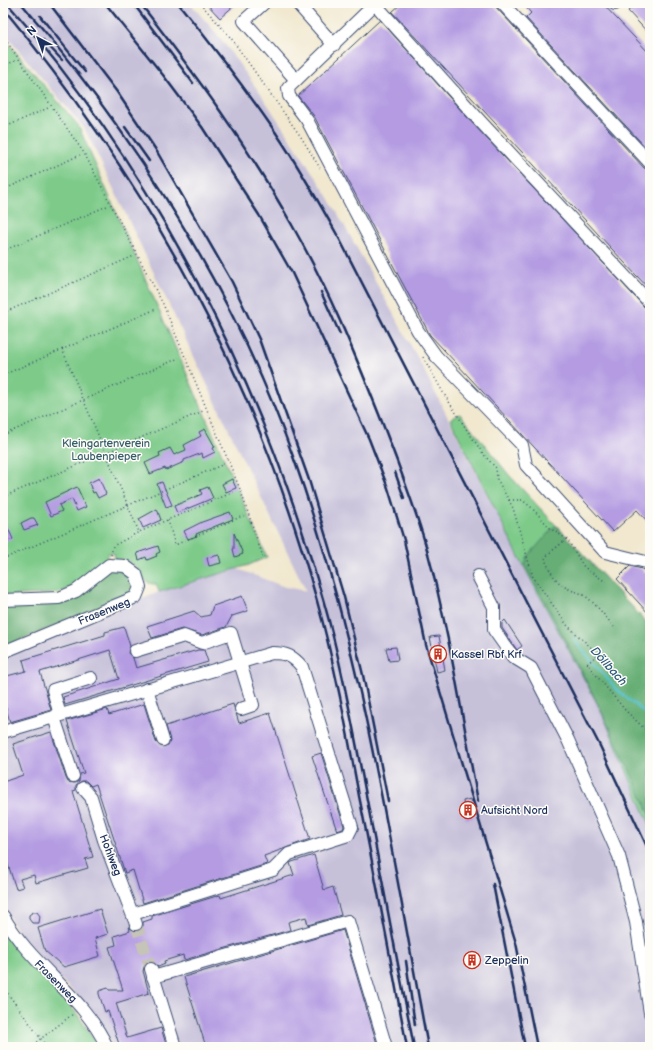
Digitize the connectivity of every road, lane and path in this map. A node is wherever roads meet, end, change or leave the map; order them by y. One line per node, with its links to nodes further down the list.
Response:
1 (264, 3): 9 (street)
2 (297, 3): 6 (street)
3 (375, 3): 6 (street); 18 (street)
4 (502, 3): 13 (street)
5 (3, 36): 39 (path)
6 (334, 45): 9 (street)
7 (15, 61): 8 (path)
8 (3, 66)
9 (296, 80): 40 (street)
10 (48, 108): 11 (path)
11 (3, 128)
12 (80, 155): 14 (path)
13 (650, 164)
14 (3, 190)
15 (107, 206): 16 (path)
16 (3, 251)
17 (134, 256): 20 (path)
18 (650, 303)
19 (156, 309): 21 (path)
20 (3, 313)
21 (62, 349): 23 (path); 24 (path)
22 (179, 358): 24 (path)
23 (3, 375)
24 (85, 400): 26 (path); 27 (path)
25 (202, 411): 27 (path)
26 (3, 436)
27 (106, 452): 30 (path); 32 (path)
28 (224, 464): 32 (path)
29 (236, 491): 34 (path)
30 (3, 497)
31 (509, 500): 37 (path)
32 (127, 504): 35 (path); 38 (path)
33 (245, 515): 34 (path)
34 (168, 520): 35 (path)
35 (139, 532): 41 (path)
36 (520, 535): 54 (path)
37 (567, 539): 43 (path); 45 (path)
38 (3, 559)
39 (264, 560)
40 (650, 563)
41 (109, 565): 44 (street); 47 (street, Frasenweg)
42 (478, 576): 61 (street)
43 (606, 582)
44 (3, 600)
45 (614, 627)
46 (135, 651): 48 (street)
47 (3, 652)
48 (240, 661): 50 (street); 51 (street); 57 (street, Hohlweg)
49 (91, 678): 52 (street)
50 (147, 689): 52 (street); 55 (street)
51 (241, 709)
52 (57, 716): 53 (street); 56 (street)
53 (3, 732)
54 (650, 734)
55 (163, 740)
56 (73, 776)
57 (83, 788)
58 (3, 916): 60 (street, Frasenweg)
59 (3, 987): 62 (path)
60 (81, 1007): 62 (path); 65 (street, Frasenweg)
61 (650, 1012)
62 (42, 1038): 63 (path); 64 (path)
63 (30, 1047)
64 (47, 1047)
65 (107, 1047)
66 (175, 1047): 67 (street)
67 (386, 1047)

